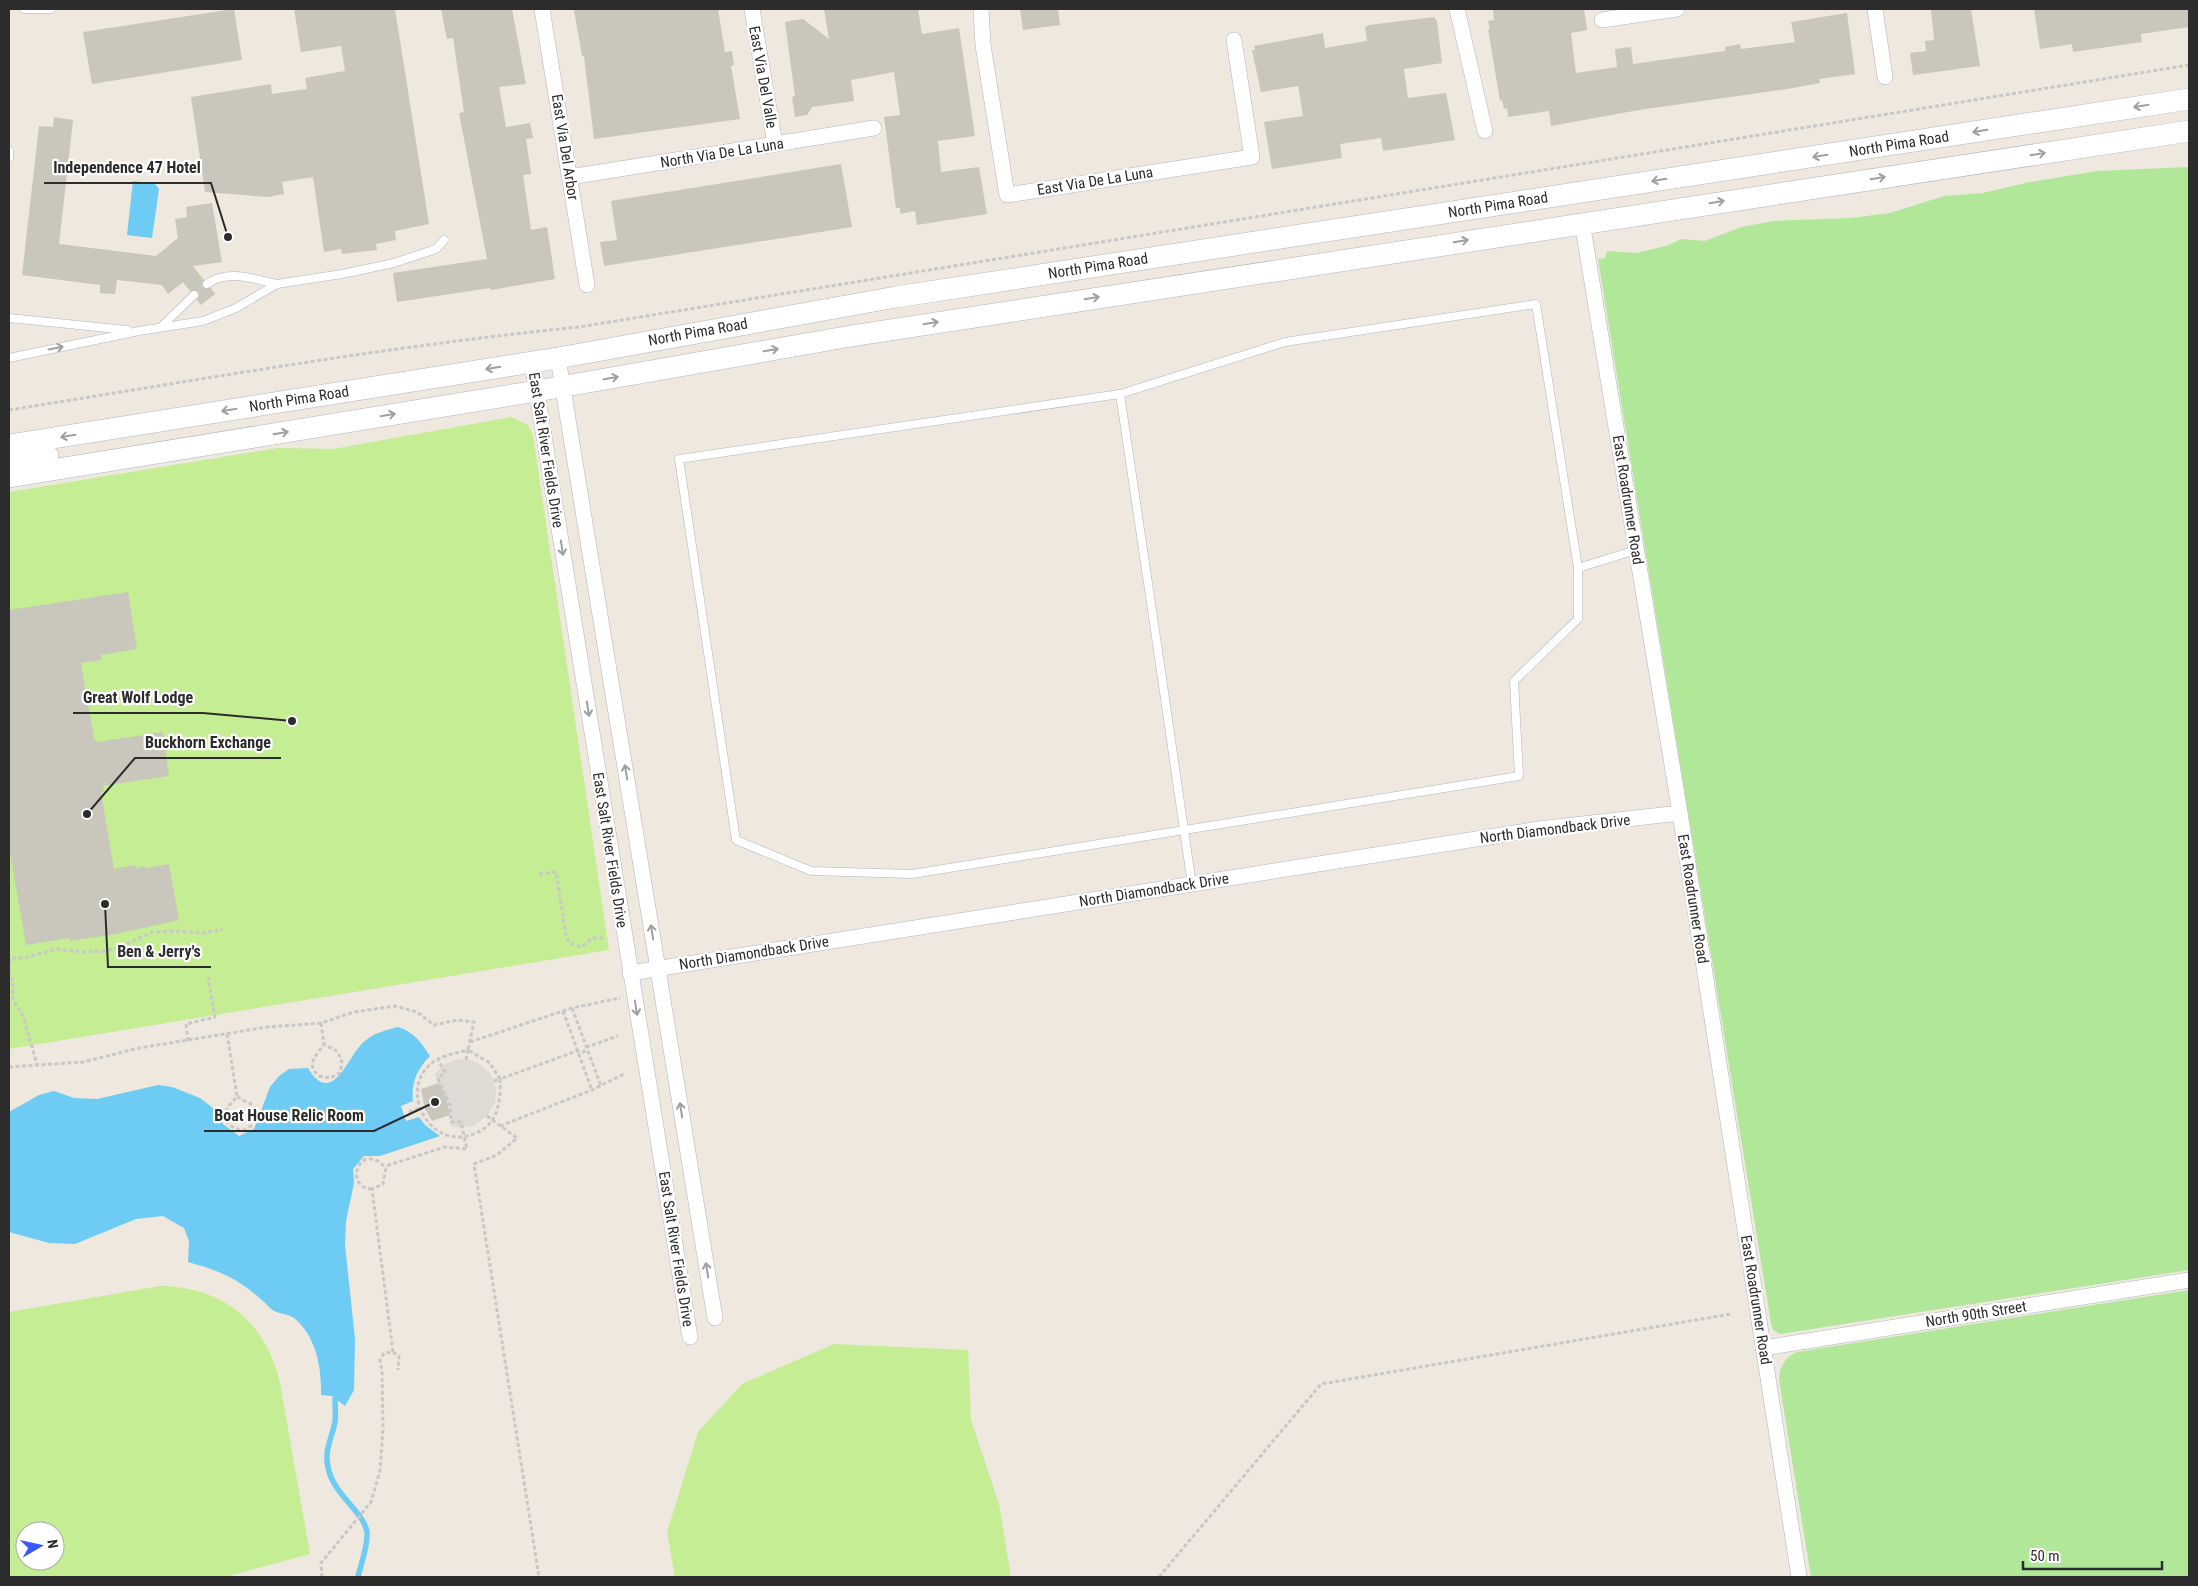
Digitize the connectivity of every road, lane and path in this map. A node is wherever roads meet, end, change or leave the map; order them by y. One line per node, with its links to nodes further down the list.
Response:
1 (24, 9): 2 (lane)
2 (51, 9)
3 (542, 9): 20 (street, East Via Del Arbor)
4 (752, 9): 17 (street, East Via Del Valle)
5 (981, 9): 10 (street, East Via De La Luna)
6 (1457, 9): 15 (street)
7 (1677, 9): 9 (street)
8 (1875, 9): 12 (street)
9 (1602, 20)
10 (1234, 40)
11 (2189, 65): 36 (path)
12 (1885, 77)
13 (2189, 99): 31 (main road, North Pima Road, one-way to 31)
14 (874, 128): 17 (street, North Via De La Luna)
15 (1485, 131)
16 (2189, 131): 21 (main road, North Pima Road, one-way to 16)
17 (774, 144): 20 (street, North Via De La Luna)
18 (9, 151): 19 (lane)
19 (9, 158)
20 (570, 177): 25 (street, East Via Del Arbor)
21 (1582, 222): 33 (main road, North Pima Road, one-way to 21); 41 (street, East Roadrunner Road)
22 (444, 240): 24 (lane)
23 (207, 284): 24 (lane)
24 (277, 284): 28 (lane)
25 (587, 285)
26 (194, 295): 28 (lane)
27 (9, 318): 29 (lane)
28 (161, 328): 29 (lane)
29 (139, 331): 30 (lane, one-way to 29)
30 (9, 358)
31 (558, 358): 32 (main road, North Pima Road); 33 (street, East Salt River Fields Drive)
32 (532, 362): 34 (street, East Salt River Fields Drive); 37 (main road, North Pima Road, one-way to 37)
33 (563, 386): 34 (main road, North Pima Road); 50 (street, East Salt River Fields Drive, one-way to 33)
34 (537, 391): 38 (main road, North Pima Road, one-way to 34); 52 (street, East Salt River Fields Drive, one-way to 52)
35 (1120, 394): 42 (lane); 44 (lane); 44 (lane)
36 (9, 410)
37 (9, 445)
38 (189, 448): 39 (main road); 40 (main road, North Pima Road)
39 (9, 460)
40 (9, 477)
41 (1636, 550): 42 (lane); 43 (street, East Roadrunner Road)
42 (1578, 568): 44 (lane)
43 (1680, 813): 46 (street, North Diamondback Drive); 88 (street, East Roadrunner Road)
44 (1184, 830): 46 (lane)
45 (539, 874): 48 (path)
46 (1192, 885): 50 (street, North Diamondback Drive)
47 (223, 929): 49 (path)
48 (603, 938)
49 (9, 963)
50 (658, 969): 52 (street, North Diamondback Drive); 86 (street, East Salt River Fields Drive, one-way to 50)
51 (9, 971): 68 (path)
52 (630, 973): 87 (street, East Salt River Fields Drive, one-way to 87)
53 (208, 977): 60 (path)
54 (612, 1000): 55 (path)
55 (572, 1008): 56 (path); 63 (path)
56 (563, 1010): 61 (path); 65 (path)
57 (320, 1023): 58 (path); 61 (path); 62 (path)
58 (227, 1034): 60 (path); 75 (path)
59 (618, 1036): 63 (path)
60 (188, 1041): 68 (path)
61 (470, 1042): 64 (path)
62 (324, 1044): 62 (path)
63 (587, 1046): 65 (path); 65 (path); 73 (path)
64 (468, 1050): 66 (path); 67 (path); 71 (path)
65 (577, 1051): 71 (path); 74 (path)
66 (438, 1060): 76 (path); 81 (path)
67 (466, 1060)
68 (37, 1064): 69 (path)
69 (9, 1067)
70 (624, 1074): 73 (path)
71 (500, 1079): 72 (path); 79 (path)
72 (494, 1082)
73 (601, 1086): 74 (path)
74 (592, 1090): 80 (path)
75 (237, 1096): 75 (path)
76 (420, 1108): 77 (path); 81 (path)
77 (409, 1112)
78 (488, 1116): 79 (path)
79 (492, 1120): 80 (path); 81 (path)
80 (500, 1126): 92 (path)
81 (464, 1138): 82 (path)
82 (386, 1168): 83 (path); 83 (path)
83 (372, 1189): 89 (path)
84 (2189, 1280): 88 (street, North 90th Street)
85 (1731, 1314): 93 (path)
86 (714, 1318)
87 (690, 1337)
88 (1763, 1348): 94 (street, East Roadrunner Road)
89 (393, 1352): 90 (path); 91 (path)
90 (398, 1370)
91 (322, 1577)
92 (539, 1577)
93 (1159, 1577)
94 (1799, 1577)

